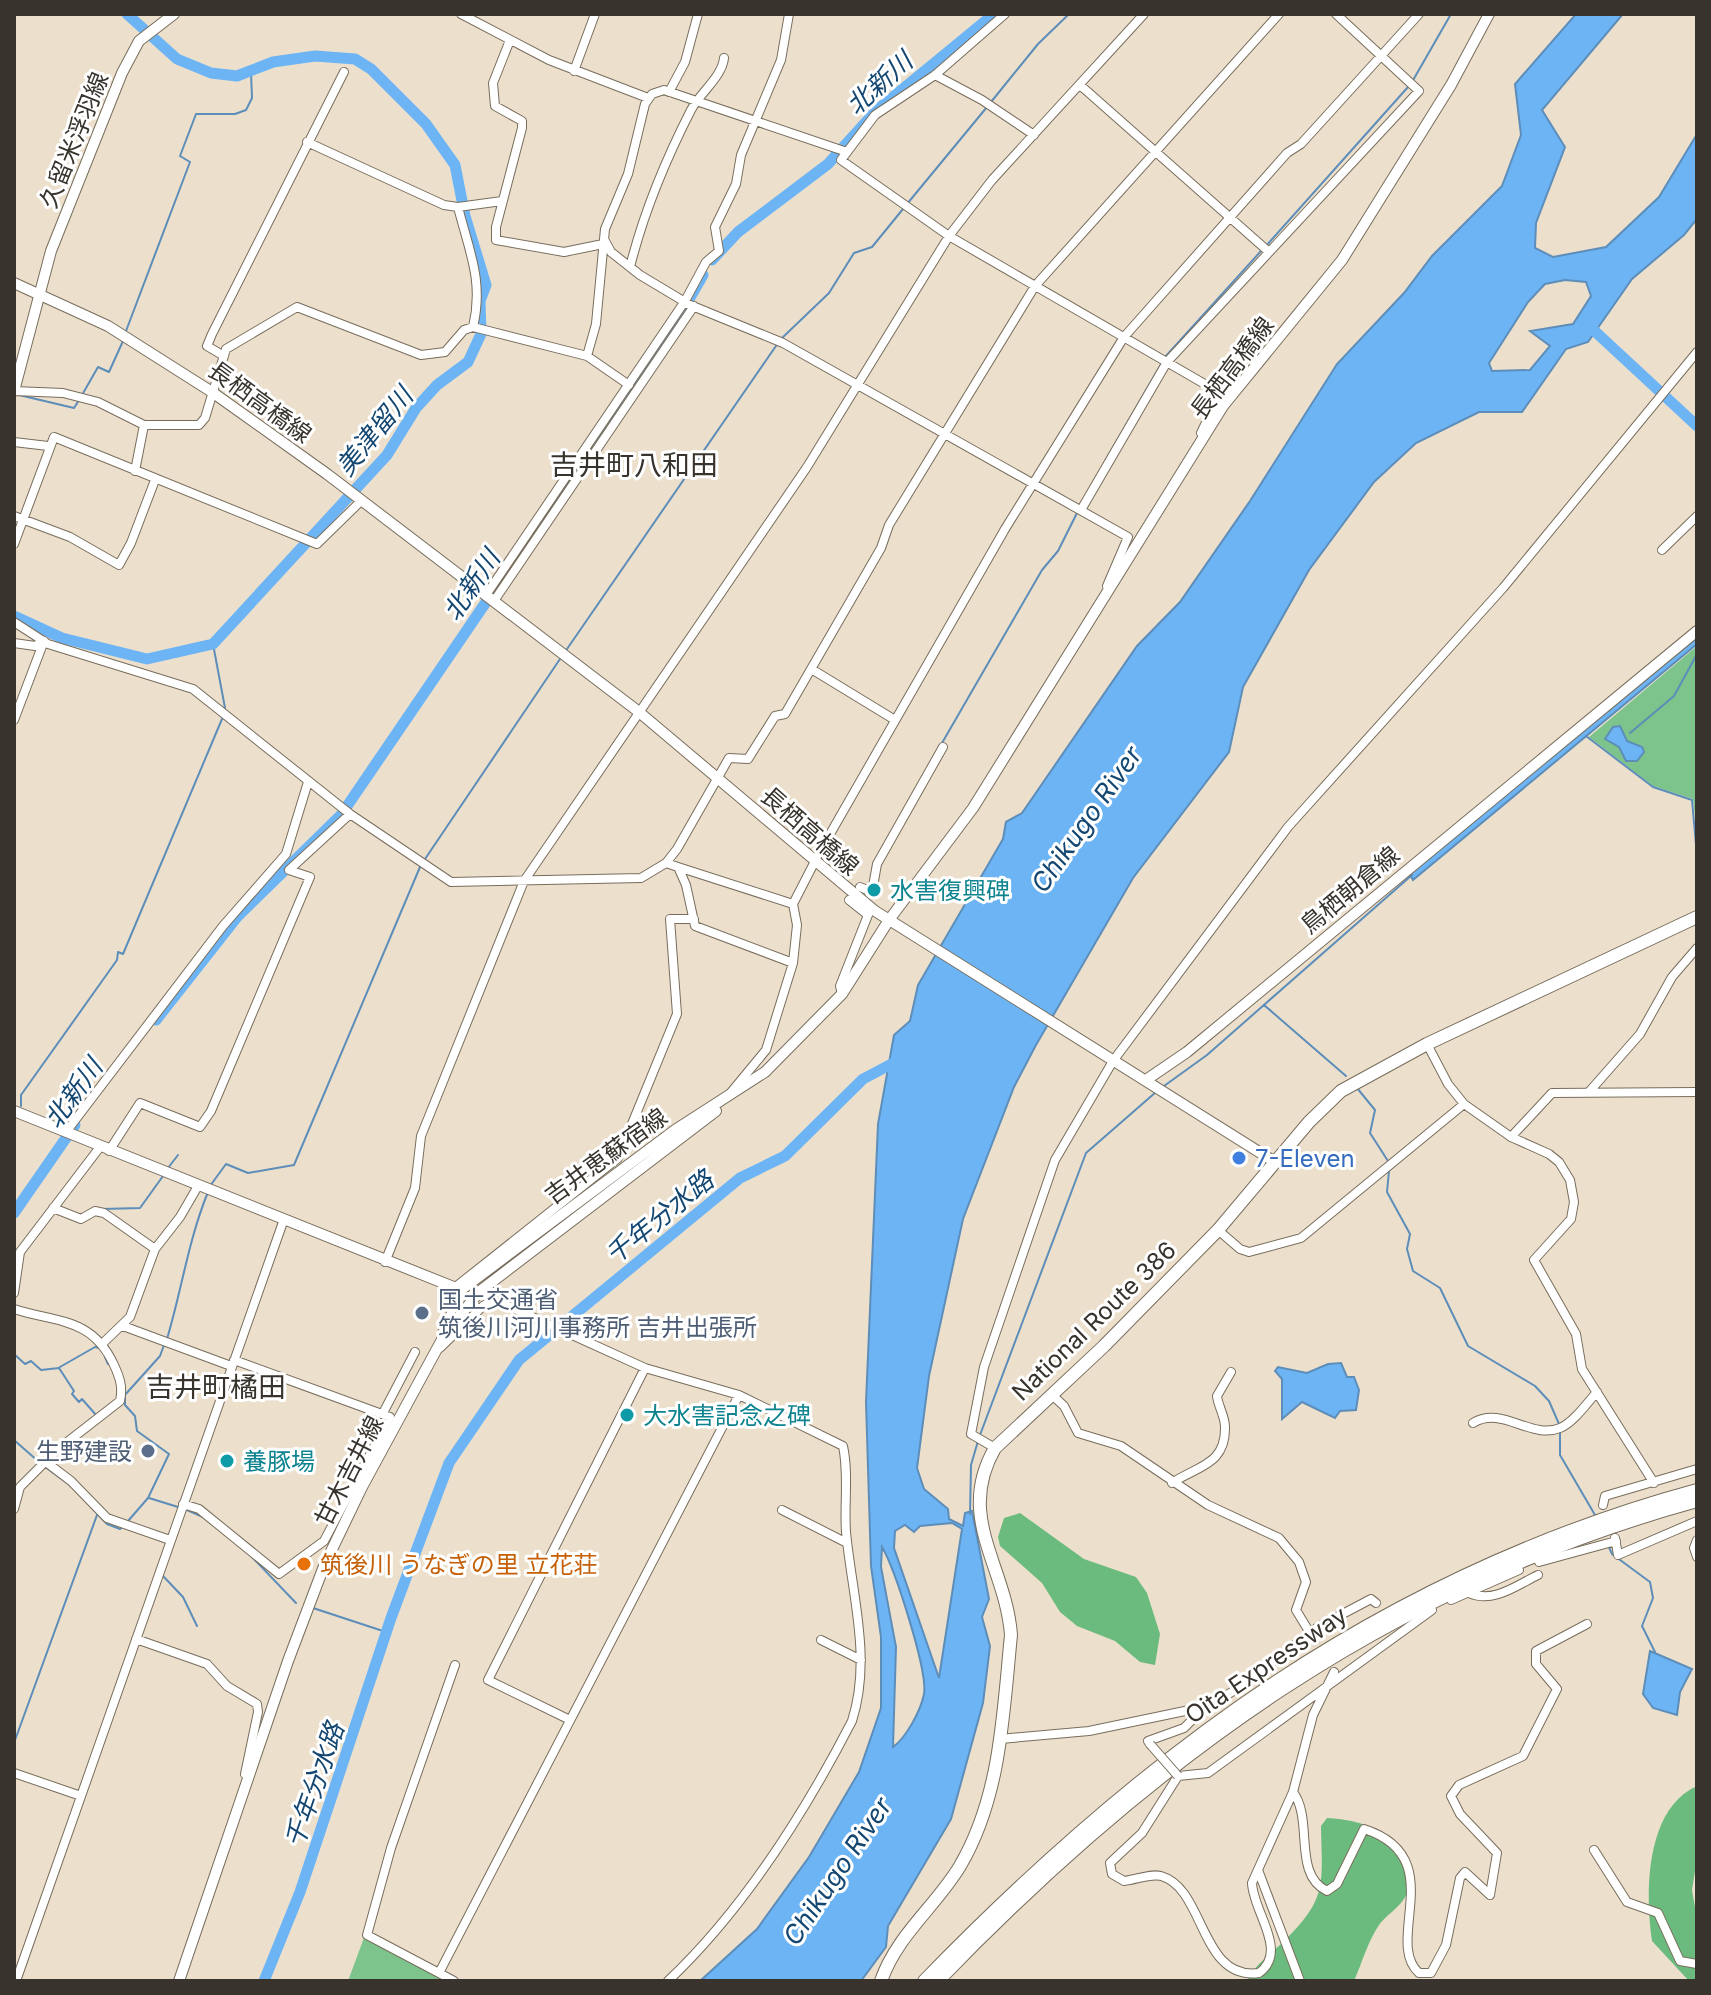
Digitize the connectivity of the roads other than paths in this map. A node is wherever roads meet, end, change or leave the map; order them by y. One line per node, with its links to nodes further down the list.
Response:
1 (461, 14): 12 (street)
2 (595, 14): 15 (street)
3 (698, 14): 19 (street)
4 (789, 14): 22 (street)
5 (1144, 14): 18 (street)
6 (1279, 14): 26 (street)
7 (1336, 14): 13 (street)
8 (1419, 14): 13 (street)
9 (1489, 14): 51 (main road, 長栖高橋線)
10 (998, 16): 17 (street)
11 (169, 17): 36 (main road, 久留米浮羽線)
12 (510, 40): 15 (street); 27 (street)
13 (1381, 55): 29 (street); 32 (street)
14 (724, 58): 21 (street)
15 (574, 71): 20 (street)
16 (344, 72): 24 (street)
17 (935, 75): 23 (street); 25 (street)
18 (1080, 85): 23 (street); 26 (street)
19 (669, 92): 20 (street); 21 (street)
20 (648, 98): 31 (street)
21 (697, 101): 22 (street); 33 (street)
22 (755, 119): 25 (street); 37 (street)
23 (1034, 135): 30 (street)
24 (307, 142): 28 (street); 41 (street)
25 (845, 151): 30 (street)
26 (1153, 152): 29 (street); 35 (street)
27 (502, 201): 28 (street); 31 (street)
28 (462, 205): 38 (street)
29 (1231, 219): 32 (street); 39 (street)
30 (949, 236): 35 (street); 45 (street)
31 (604, 242): 33 (street); 42 (street)
32 (1269, 252): 43 (street)
33 (630, 267): 37 (street)
34 (14, 283): 36 (main road, 長栖高橋線)
35 (1035, 286): 39 (street); 49 (street)
36 (41, 295): 46 (main road, 久留米浮羽線); 47 (main road, 長栖高橋線)
37 (690, 304): 44 (street); 45 (street); 63 (street)
38 (478, 328): 41 (street); 42 (street)
39 (1124, 337): 43 (street); 55 (street)
40 (1697, 352): 92 (street)
41 (224, 356): 47 (street)
42 (587, 356): 44 (street)
43 (1167, 362): 51 (street); 57 (street)
44 (629, 385): 63 (street)
45 (859, 385): 49 (street); 70 (street)
46 (14, 391): 48 (street)
47 (212, 392): 48 (street); 56 (main road, 長栖高橋線)
48 (144, 425): 53 (street)
49 (946, 434): 55 (street); 69 (street)
50 (14, 442): 52 (street)
51 (1201, 442): 64 (main road, 長栖高橋線)
52 (48, 446): 53 (street); 60 (street)
53 (135, 471): 54 (street)
54 (155, 480): 56 (street); 60 (street)
55 (1033, 484): 57 (street); 72 (street)
56 (361, 500): 63 (main road, 長栖高橋線)
57 (1081, 510): 64 (street)
58 (14, 516): 60 (street)
59 (1697, 516): 62 (street)
60 (24, 519): 61 (street)
61 (14, 544)
62 (1662, 550)
63 (489, 598): 70 (main road, 長栖高橋線)
64 (1101, 606): 87 (main road, 長栖高橋線)
65 (14, 622): 67 (street)
66 (1697, 631): 93 (main road, 鳥栖朝倉線)
67 (44, 641): 68 (street); 71 (street); 75 (street)
68 (14, 643)
69 (813, 670): 72 (street); 74 (street)
70 (639, 712): 74 (main road, 長栖高橋線); 81 (street)
71 (14, 720)
72 (895, 720): 77 (street)
73 (943, 747): 82 (street)
74 (718, 777): 78 (street); 87 (main road, 長栖高橋線)
75 (308, 782): 76 (street); 99 (street)
76 (350, 814): 81 (street); 101 (street)
77 (818, 855)
78 (666, 863): 80 (street); 81 (street)
79 (813, 865): 84 (street)
80 (678, 867): 84 (street); 86 (street)
81 (524, 881): 108 (street)
82 (860, 887)
83 (849, 900): 90 (street)
84 (793, 904): 89 (street)
85 (1697, 917): 91 (highway, National Route 386)
86 (694, 919): 89 (street); 109 (street)
87 (892, 922): 90 (main road, 吉井恵蘇宿線); 92 (main road)
88 (1697, 948): 94 (street)
89 (793, 963): 96 (street)
90 (842, 994): 96 (main road, 吉井恵蘇宿線)
91 (1427, 1044): 97 (street); 102 (highway, National Route 386)
92 (1109, 1058): 93 (main road); 124 (street)
93 (1146, 1080): 102 (main road)
94 (1589, 1092): 95 (street); 100 (street)
95 (1697, 1092)
96 (728, 1098): 109 (main road, 吉井恵蘇宿線); 115 (main road, 甘木吉井線)
97 (1464, 1104): 100 (street); 106 (street)
98 (14, 1111): 99 (main road)
99 (70, 1134): 101 (main road)
100 (1511, 1137): 119 (street)
101 (104, 1149): 103 (main road); 104 (street)
102 (1275, 1162): 106 (highway, National Route 386)
103 (205, 1189): 105 (main road); 107 (street)
104 (53, 1208): 107 (street); 110 (street)
105 (283, 1222): 108 (main road); 116 (street)
106 (1218, 1230): 120 (highway, National Route 386)
107 (155, 1249): 112 (street)
108 (385, 1262): 109 (main road)
109 (457, 1290): 115 (street)
110 (14, 1293)
111 (14, 1309): 113 (street)
112 (123, 1326): 113 (street); 116 (street)
113 (103, 1343): 125 (street)
114 (415, 1352): 122 (street)
115 (430, 1360): 117 (street); 159 (main road, 甘木吉井線)
116 (232, 1363): 122 (street); 133 (street)
117 (645, 1368): 121 (street); 155 (street)
118 (1231, 1372): 127 (street)
119 (1597, 1392): 123 (street); 128 (street)
120 (1051, 1394): 124 (highway, National Route 386); 127 (street)
121 (739, 1395): 141 (street); 155 (street)
122 (383, 1413): 133 (street)
123 (1473, 1423)
124 (995, 1448): 156 (highway, National Route 386)
125 (44, 1464): 130 (street); 139 (street)
126 (1697, 1469): 128 (street)
127 (1172, 1483): 147 (street)
128 (1654, 1483): 134 (street)
129 (1697, 1483): 138 (highway)
130 (16, 1487): 135 (street)
131 (1697, 1490): 138 (highway, Oita Expressway)
132 (1694, 1502): 172 (highway, Oita Expressway)
133 (183, 1504): 139 (street)
134 (1603, 1505)
135 (14, 1509)
136 (782, 1510): 141 (street)
137 (1697, 1521): 144 (street)
138 (1584, 1525): 171 (highway, Oita Expressway)
139 (170, 1540): 148 (street)
140 (1697, 1540): 142 (street)
141 (847, 1543): 150 (street)
142 (1697, 1557)
143 (1538, 1575): 144 (street)
144 (1469, 1593): 153 (street)
145 (1376, 1603): 147 (street)
146 (1587, 1624): 160 (street)
147 (1311, 1636): 154 (street)
148 (136, 1639): 159 (street); 161 (street)
149 (821, 1640): 150 (street)
150 (861, 1660): 169 (street)
151 (455, 1665): 165 (street)
152 (1334, 1672): 153 (street)
153 (1323, 1689): 158 (street); 160 (street)
154 (1205, 1707): 156 (street); 158 (street, bridge)
155 (570, 1720): 165 (street)
156 (1000, 1739): 170 (highway, National Route 386)
157 (14, 1773): 161 (street)
158 (1178, 1776): 163 (street)
159 (245, 1789): 167 (main road, 甘木吉井線)
160 (1293, 1792): 163 (street)
161 (81, 1796): 166 (street)
162 (1594, 1850): 164 (street)
163 (1257, 1868): 173 (street)
164 (1697, 1964)
165 (439, 1973): 168 (street)
166 (16, 1981)
167 (179, 1981)
168 (454, 1981)
169 (668, 1981)
170 (881, 1981)
171 (924, 1981)
172 (938, 1981)
173 (1300, 1981)

